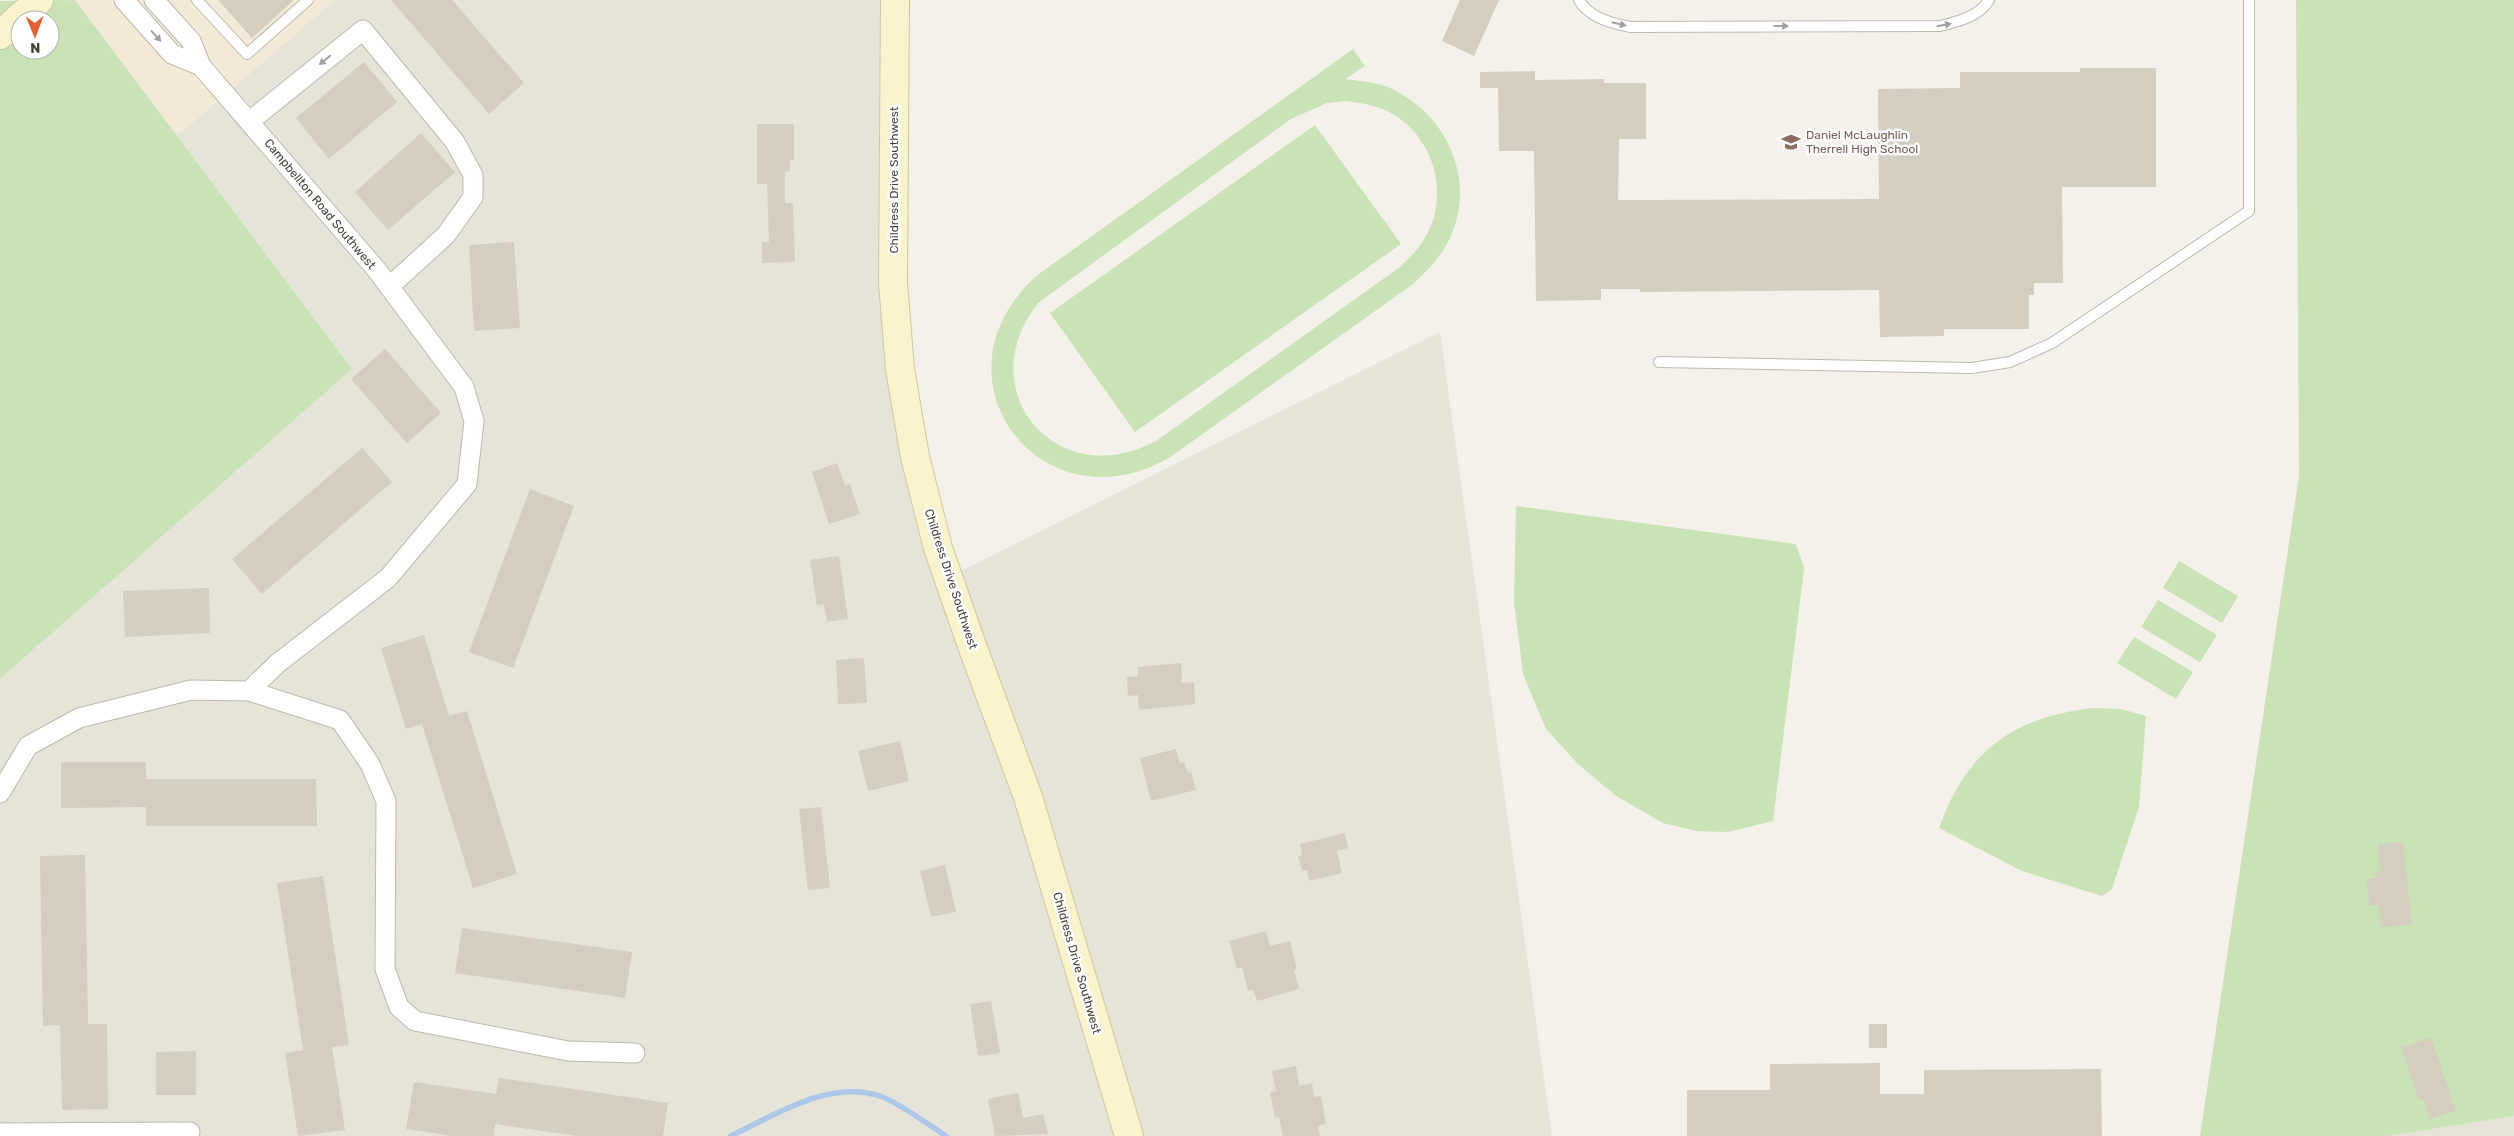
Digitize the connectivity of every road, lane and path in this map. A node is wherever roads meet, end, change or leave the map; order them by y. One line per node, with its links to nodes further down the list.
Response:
1 (39, 0): 10 (street)
2 (124, 0): 9 (street, Campbellton Road Southwest)
3 (197, 0): 4 (lane)
4 (308, 0)
5 (895, 0): 19 (street, Childress Drive Southwest)
6 (1579, 0): 7 (lane, one-way to 7)
7 (1989, 0)
8 (2249, 0): 13 (lane)
9 (152, 7): 11 (street, Campbellton Road Southwest)
10 (2, 27)
11 (250, 121): 12 (street, Campbellton Road Southwest); 12 (street, one-way to 11)
12 (389, 287): 14 (street, Campbellton Road Southwest)
13 (1660, 362)
14 (249, 691): 15 (street); 16 (street)
15 (0, 792)
16 (635, 1053)
17 (190, 1132): 18 (street)
18 (0, 1133)
19 (1129, 1136)

